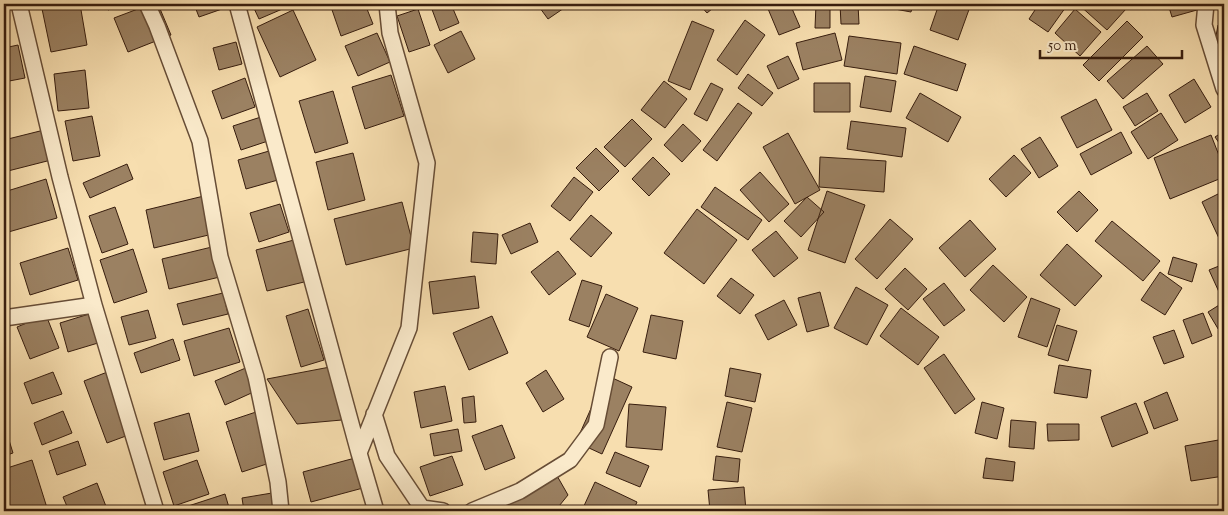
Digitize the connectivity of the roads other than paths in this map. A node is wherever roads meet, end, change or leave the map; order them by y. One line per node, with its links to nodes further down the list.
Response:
1 (19, 4): 7 (street)
2 (147, 4): 13 (street)
3 (237, 4): 11 (street)
4 (387, 4): 10 (street)
5 (1206, 4): 6 (street)
6 (1224, 89)
7 (94, 305): 8 (street); 12 (street)
8 (4, 318)
9 (610, 357): 16 (street)
10 (374, 414): 11 (street); 15 (street)
11 (359, 453): 14 (street)
12 (156, 511)
13 (281, 511)
14 (376, 511)
15 (443, 511)
16 (472, 511)

